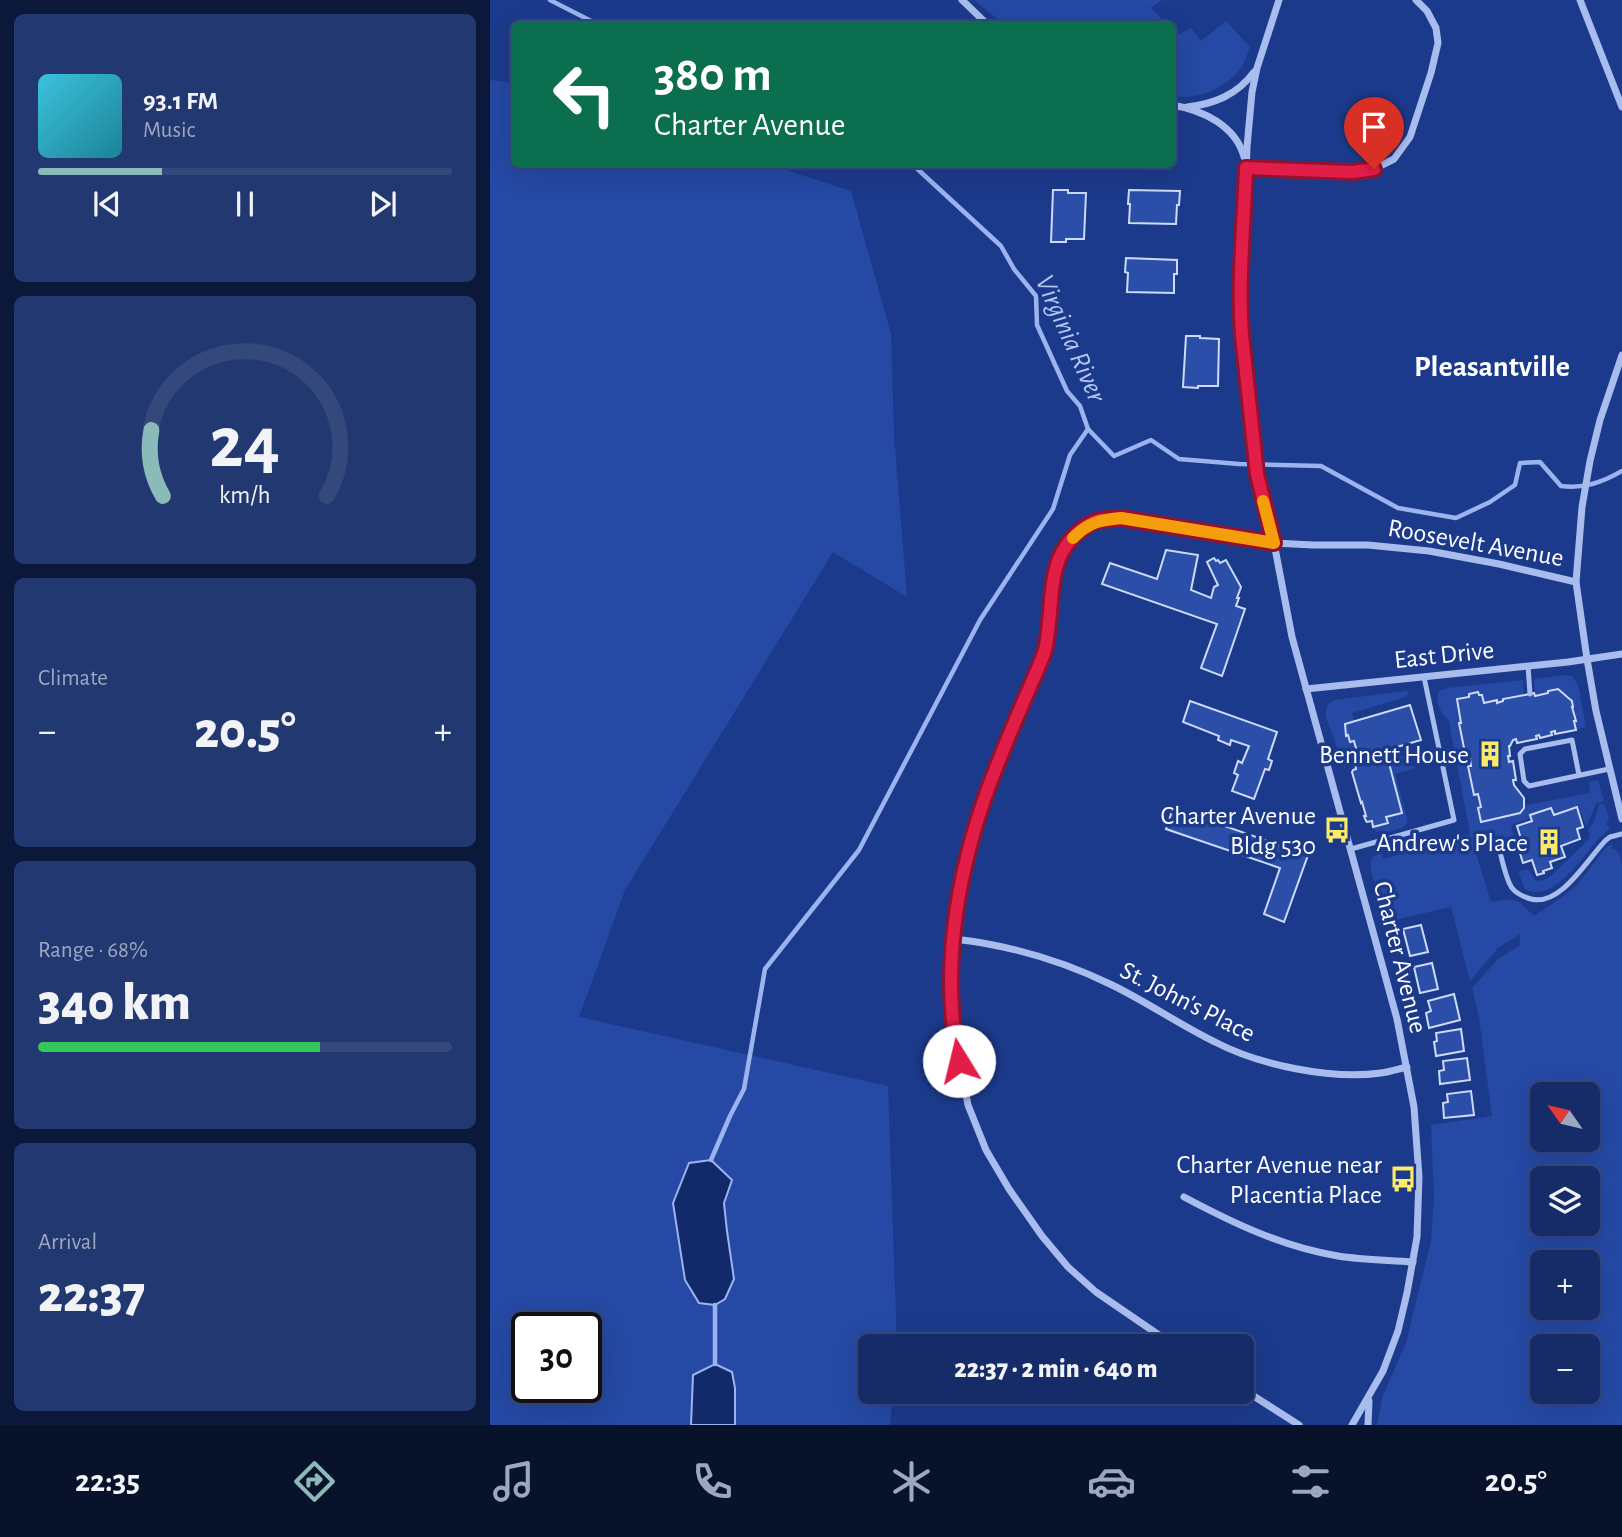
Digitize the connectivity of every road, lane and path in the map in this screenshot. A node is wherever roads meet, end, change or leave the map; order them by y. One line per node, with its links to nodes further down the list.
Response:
1 (962, 0): 5 (street)
2 (1279, 0): 6 (street, Charter Avenue)
3 (1416, 0): 10 (street)
4 (1580, 0): 9 (street)
5 (984, 21)
6 (1257, 68): 8 (street); 10 (street, Charter Avenue)
7 (1176, 106): 8 (street)
8 (1186, 107): 10 (street)
9 (1622, 107)
10 (1246, 168): 12 (street, Charter Avenue)
11 (1622, 355): 13 (street)
12 (1274, 543): 13 (street, Roosevelt Avenue); 18 (street, Charter Avenue); 26 (street, Roosevelt Avenue)
13 (1576, 582): 15 (street)
14 (1622, 654): 15 (street, East Drive)
15 (1587, 659): 16 (street, East Drive); 20 (street)
16 (1528, 666): 17 (street, East Drive); 19 (lane)
17 (1424, 677): 18 (street, East Drive); 25 (lane)
18 (1306, 690): 25 (street, Charter Avenue)
19 (1530, 694)
20 (1609, 769): 21 (lane); 22 (street)
21 (1579, 775): 21 (lane)
22 (1622, 819)
23 (1622, 834): 24 (lane)
24 (1498, 845)
25 (1351, 849): 27 (street, Charter Avenue)
26 (954, 939): 27 (street, St. John's Place); 30 (street, Roosevelt Avenue)
27 (1407, 1067): 29 (street, Charter Avenue)
28 (1184, 1197): 29 (street)
29 (1413, 1262): 32 (street, Charter Avenue)
30 (1157, 1334)
31 (1254, 1396): 33 (street)
32 (1370, 1396): 34 (street, Charter Avenue); 35 (street)
33 (1299, 1425)
34 (1352, 1425)
35 (1368, 1425)

